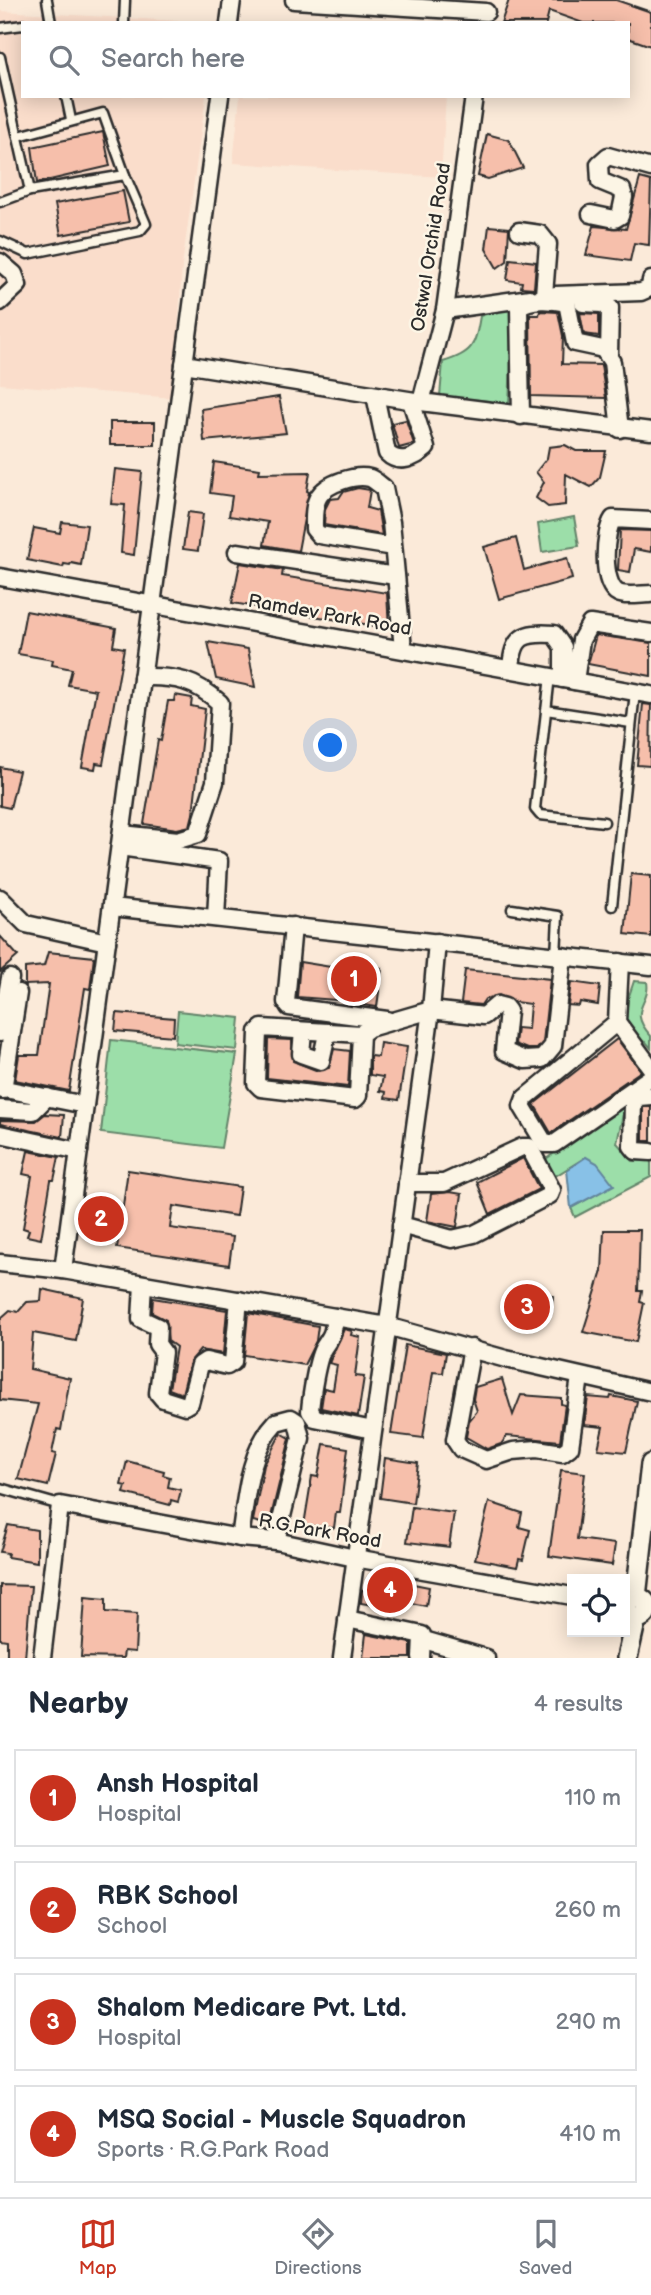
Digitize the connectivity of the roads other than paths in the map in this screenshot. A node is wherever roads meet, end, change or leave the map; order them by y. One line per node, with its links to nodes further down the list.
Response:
1 (47, 0): 6 (lane)
2 (125, 0): 7 (lane)
3 (232, 0): 8 (street)
4 (294, 0): 5 (street)
5 (486, 12)
6 (51, 21)
7 (124, 21)
8 (229, 21)
9 (21, 25): 10 (lane)
10 (0, 28)
11 (0, 57): 16 (lane)
12 (66, 98): 15 (lane)
13 (220, 98): 31 (street)
14 (474, 98): 29 (street, Ostwal Orchid Road)
15 (71, 120): 16 (lane); 18 (lane)
16 (19, 136): 19 (lane)
17 (651, 168): 21 (street)
18 (125, 175): 19 (lane); 23 (lane)
19 (30, 191): 20 (lane)
20 (0, 202)
21 (592, 214)
22 (519, 231): 26 (street)
23 (0, 241)
24 (0, 262): 27 (street)
25 (651, 281): 26 (street)
26 (544, 295): 29 (street)
27 (0, 302)
28 (567, 303): 30 (street); 30 (street); 34 (street)
29 (445, 310): 33 (street, Ostwal Orchid Road)
30 (609, 354): 35 (street)
31 (184, 364): 32 (street); 43 (street)
32 (375, 395): 33 (street); 33 (street)
33 (416, 402): 34 (street)
34 (521, 416): 35 (street)
35 (620, 429): 36 (street)
36 (651, 431)
37 (651, 521): 42 (street)
38 (393, 547): 38 (street); 40 (street)
39 (237, 552): 40 (street)
40 (396, 576): 45 (street)
41 (0, 577): 43 (street, Ramdev Park Road)
42 (651, 594)
43 (152, 603): 45 (street, Ramdev Park Road); 47 (street)
44 (651, 633): 48 (street)
45 (403, 649): 46 (street, Ramdev Park Road)
46 (511, 669): 48 (street, Ramdev Park Road); 48 (street)
47 (142, 677): 53 (street); 53 (street)
48 (563, 679): 49 (street, Ramdev Park Road); 50 (lane)
49 (643, 693): 51 (lane)
50 (546, 710): 51 (lane); 52 (lane)
51 (631, 723): 56 (lane)
52 (604, 822)
53 (121, 841): 55 (street); 58 (street)
54 (0, 898): 60 (street)
55 (112, 906): 58 (street); 60 (street)
56 (612, 906)
57 (512, 909): 62 (lane)
58 (216, 918): 59 (street)
59 (293, 926): 61 (street); 68 (street)
60 (107, 942): 79 (street)
61 (437, 942): 62 (street); 67 (street)
62 (559, 956): 63 (street); 67 (street)
63 (620, 962): 64 (street); 69 (street)
64 (651, 966)
65 (10, 978): 71 (street)
66 (18, 993): 76 (street)
67 (431, 1010): 68 (street); 84 (street)
68 (393, 1021): 73 (street)
69 (617, 1022): 74 (street); 75 (street)
70 (303, 1031): 72 (street); 72 (street); 73 (street)
71 (0, 1033)
72 (327, 1034): 73 (street)
73 (361, 1034)
74 (651, 1068)
75 (651, 1077)
76 (1, 1089): 78 (street)
77 (651, 1096): 83 (street)
78 (47, 1097): 79 (street); 80 (street)
79 (85, 1105): 82 (street)
80 (0, 1109)
81 (0, 1134): 82 (street)
82 (79, 1151): 87 (street)
83 (651, 1152)
84 (407, 1183): 85 (street); 85 (street)
85 (401, 1225): 91 (street)
86 (0, 1263): 87 (street)
87 (64, 1270): 88 (street)
88 (143, 1284): 89 (street); 89 (street)
89 (239, 1300): 90 (street)
90 (335, 1317): 91 (street); 95 (street)
91 (387, 1326): 92 (street); 95 (street)
92 (472, 1348): 93 (street); 93 (street)
93 (580, 1377): 94 (street)
94 (651, 1392)
95 (373, 1430): 101 (street)
96 (651, 1464): 103 (street)
97 (0, 1488): 98 (lane)
98 (60, 1505): 99 (street, R.G.Park Road); 107 (street)
99 (240, 1538): 100 (street, R.G.Park Road); 100 (street)
100 (276, 1541): 101 (street, R.G.Park Road)
101 (355, 1558): 102 (street, R.G.Park Road); 104 (street)
102 (567, 1595)
103 (637, 1607): 111 (street)
104 (347, 1619): 105 (street); 108 (street)
105 (424, 1640): 106 (street); 109 (street)
106 (449, 1652): 110 (street)
107 (41, 1658)
108 (342, 1658)
109 (421, 1658)
110 (486, 1658)
111 (627, 1658)

